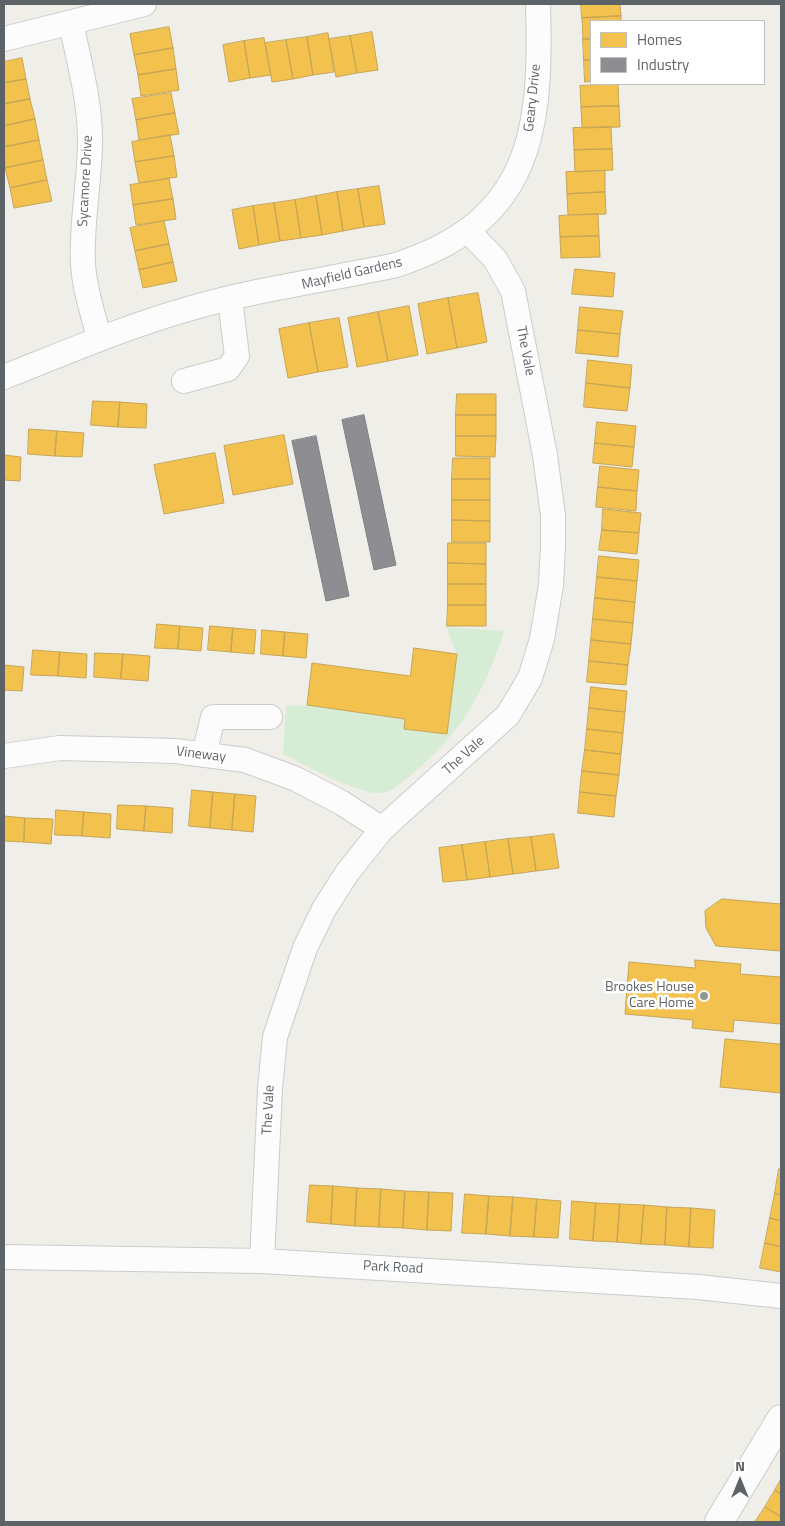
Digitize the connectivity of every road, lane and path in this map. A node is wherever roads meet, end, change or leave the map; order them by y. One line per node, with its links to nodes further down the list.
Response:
1 (144, 4): 3 (street)
2 (538, 4): 5 (street, Geary Drive)
3 (71, 23): 4 (street); 7 (street, Sycamore Drive)
4 (4, 39)
5 (468, 231): 6 (street, Mayfield Gardens); 13 (street, The Vale)
6 (230, 299): 7 (street, Mayfield Gardens); 9 (street)
7 (99, 338): 8 (street, Mayfield Gardens)
8 (4, 377)
9 (184, 381)
10 (270, 717): 11 (street)
11 (204, 755): 12 (street, Vineway); 13 (street, Vineway)
12 (4, 756)
13 (382, 829): 15 (street, The Vale)
14 (4, 1257): 15 (street, Park Road)
15 (262, 1261): 16 (street, Park Road)
16 (781, 1296)
17 (781, 1419): 18 (street)
18 (719, 1522)

